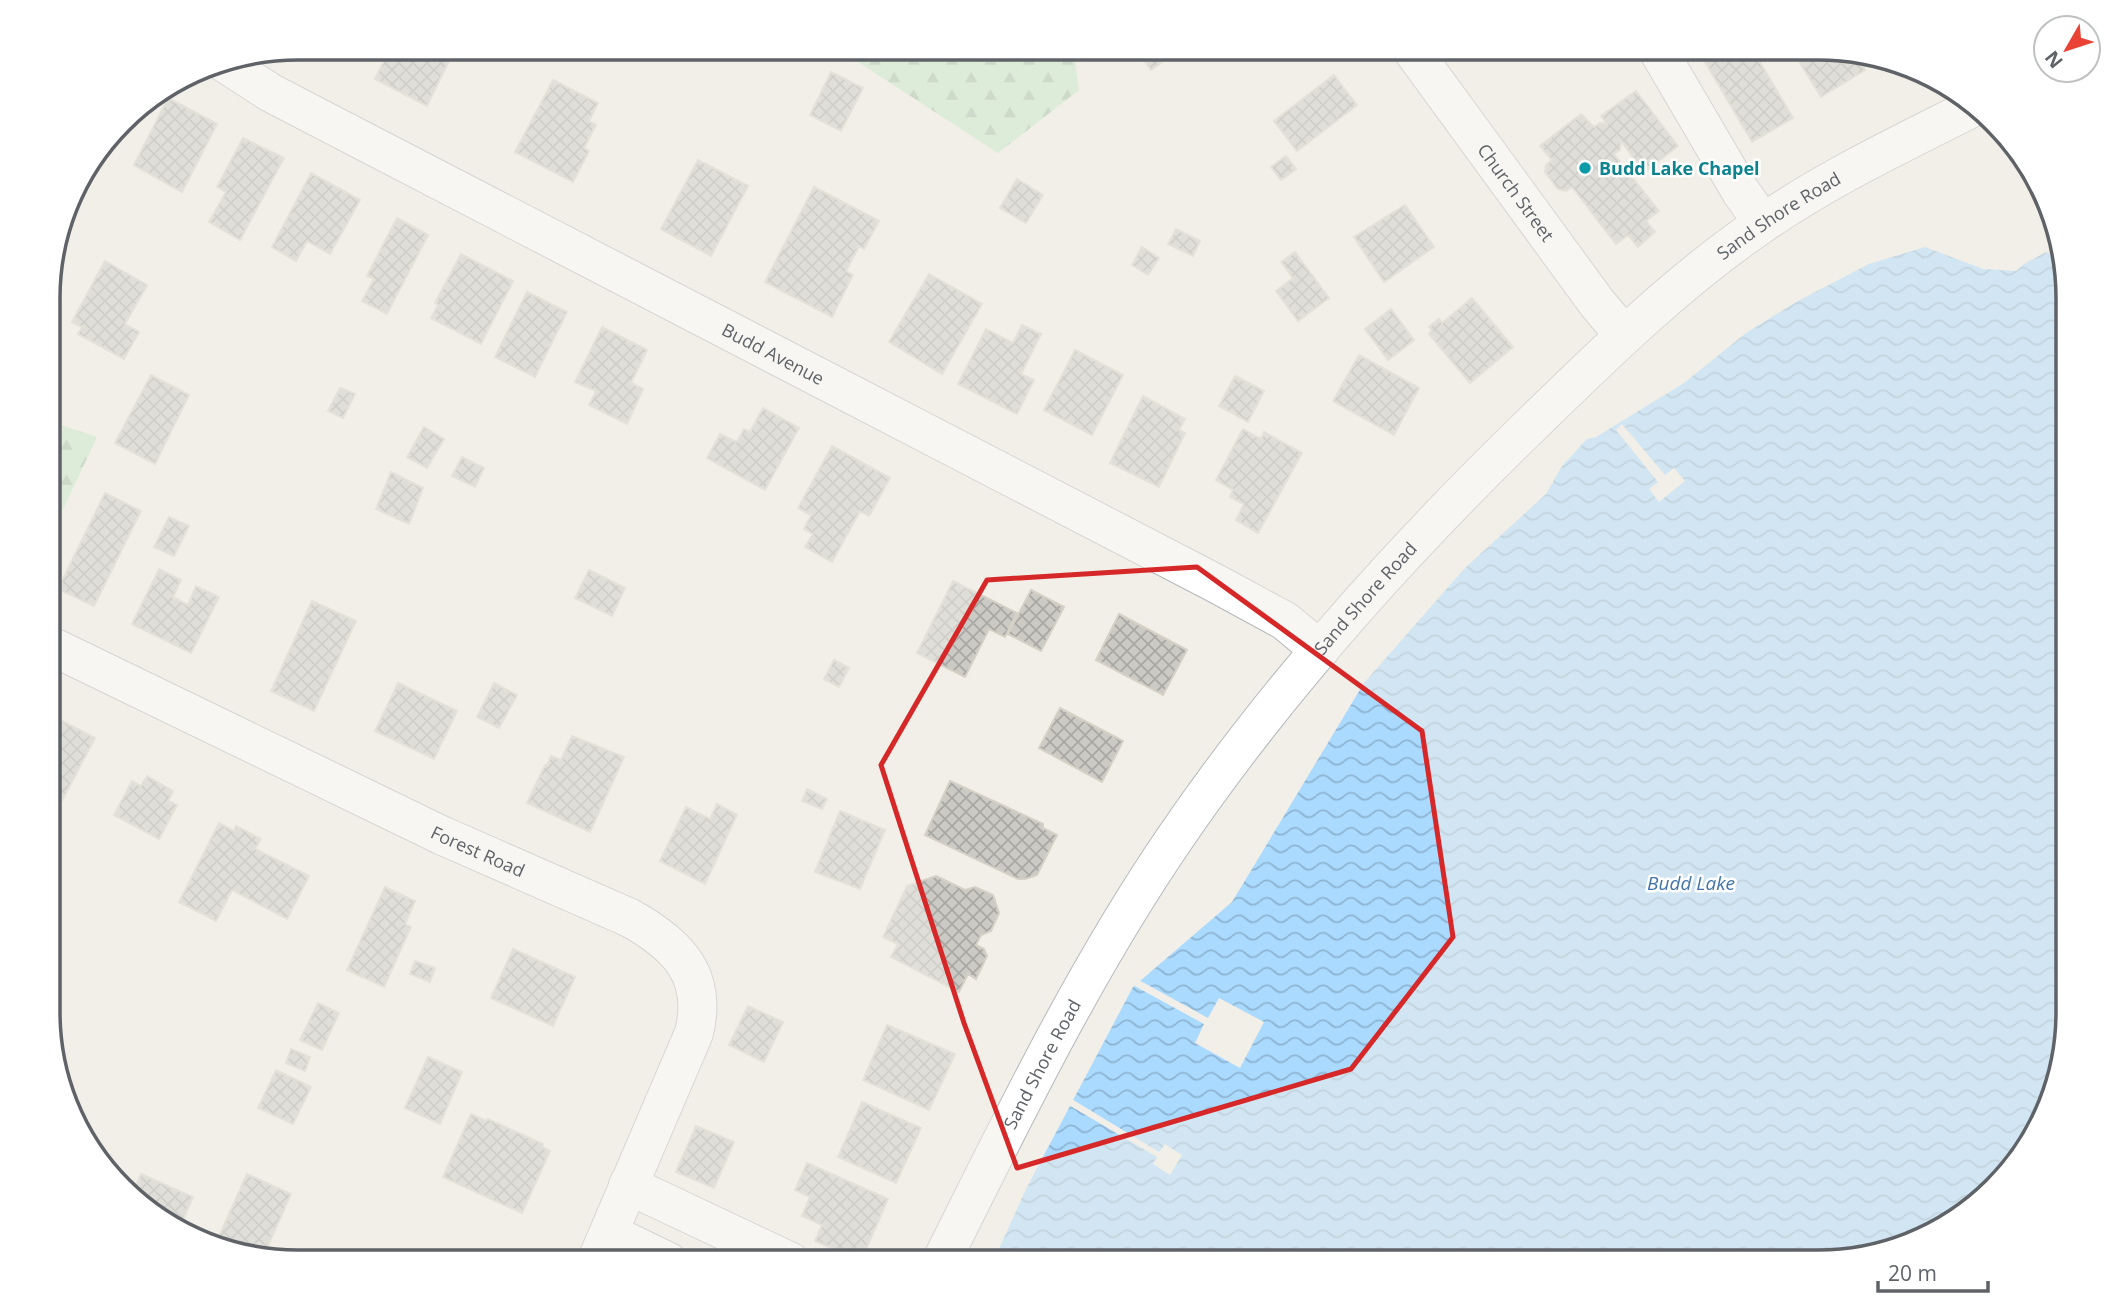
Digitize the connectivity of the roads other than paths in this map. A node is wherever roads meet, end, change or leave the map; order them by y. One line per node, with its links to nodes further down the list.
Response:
1 (1419, 60): 6 (street, Church Street)
2 (1665, 60): 5 (street)
3 (234, 69): 8 (street, Budd Avenue)
4 (1966, 111): 5 (street, Sand Shore Road)
5 (1763, 223): 6 (street, Sand Shore Road)
6 (1624, 335): 8 (street, Sand Shore Road)
7 (60, 650): 9 (street, Forest Road)
8 (1320, 650): 12 (street, Sand Shore Road)
9 (628, 1185): 10 (street, Forest Road); 11 (street)
10 (602, 1247)
11 (765, 1250)
12 (947, 1250)

